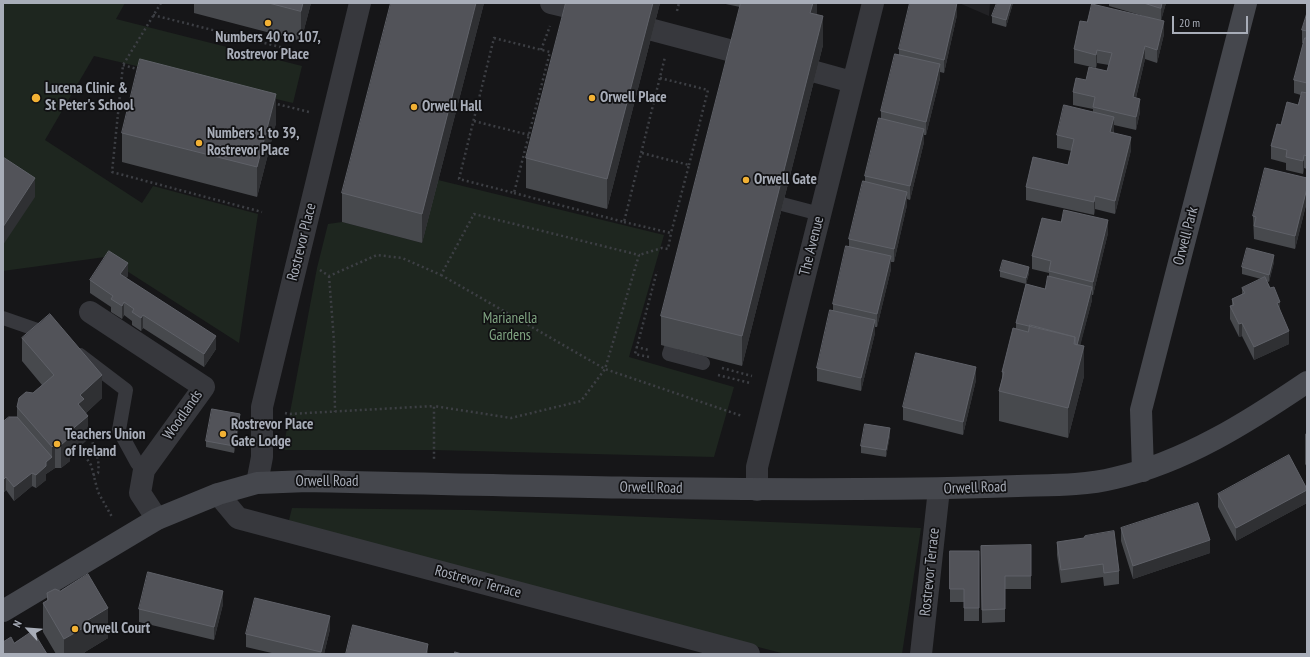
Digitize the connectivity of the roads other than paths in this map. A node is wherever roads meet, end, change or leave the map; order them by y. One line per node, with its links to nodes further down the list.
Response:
1 (360, 3): 19 (street, Rostrevor Place)
2 (551, 3): 5 (street)
3 (873, 3): 9 (street, The Avenue)
4 (1246, 3): 18 (street, Orwell Park)
5 (572, 8)
6 (662, 32): 7 (street)
7 (736, 52)
8 (816, 72): 9 (street)
9 (852, 82): 11 (street, The Avenue)
10 (782, 204): 11 (lane)
11 (820, 214): 21 (street, The Avenue)
12 (90, 312): 17 (street, Woodlands)
13 (3, 318): 17 (lane)
14 (671, 348): 15 (lane)
15 (703, 363)
16 (1307, 382): 18 (street, Orwell Road)
17 (144, 470): 23 (street, Woodlands)
18 (1143, 471): 20 (street, Orwell Road)
19 (257, 483): 21 (street, Orwell Road); 22 (street, Orwell Road)
20 (939, 489): 21 (street, Orwell Road); 26 (street, Rostrevor Terrace)
21 (756, 490)
22 (218, 494): 23 (street, Orwell Road); 25 (street, Rostrevor Terrace)
23 (157, 519): 24 (street, Orwell Road)
24 (3, 611)
25 (749, 654)
26 (921, 654)

